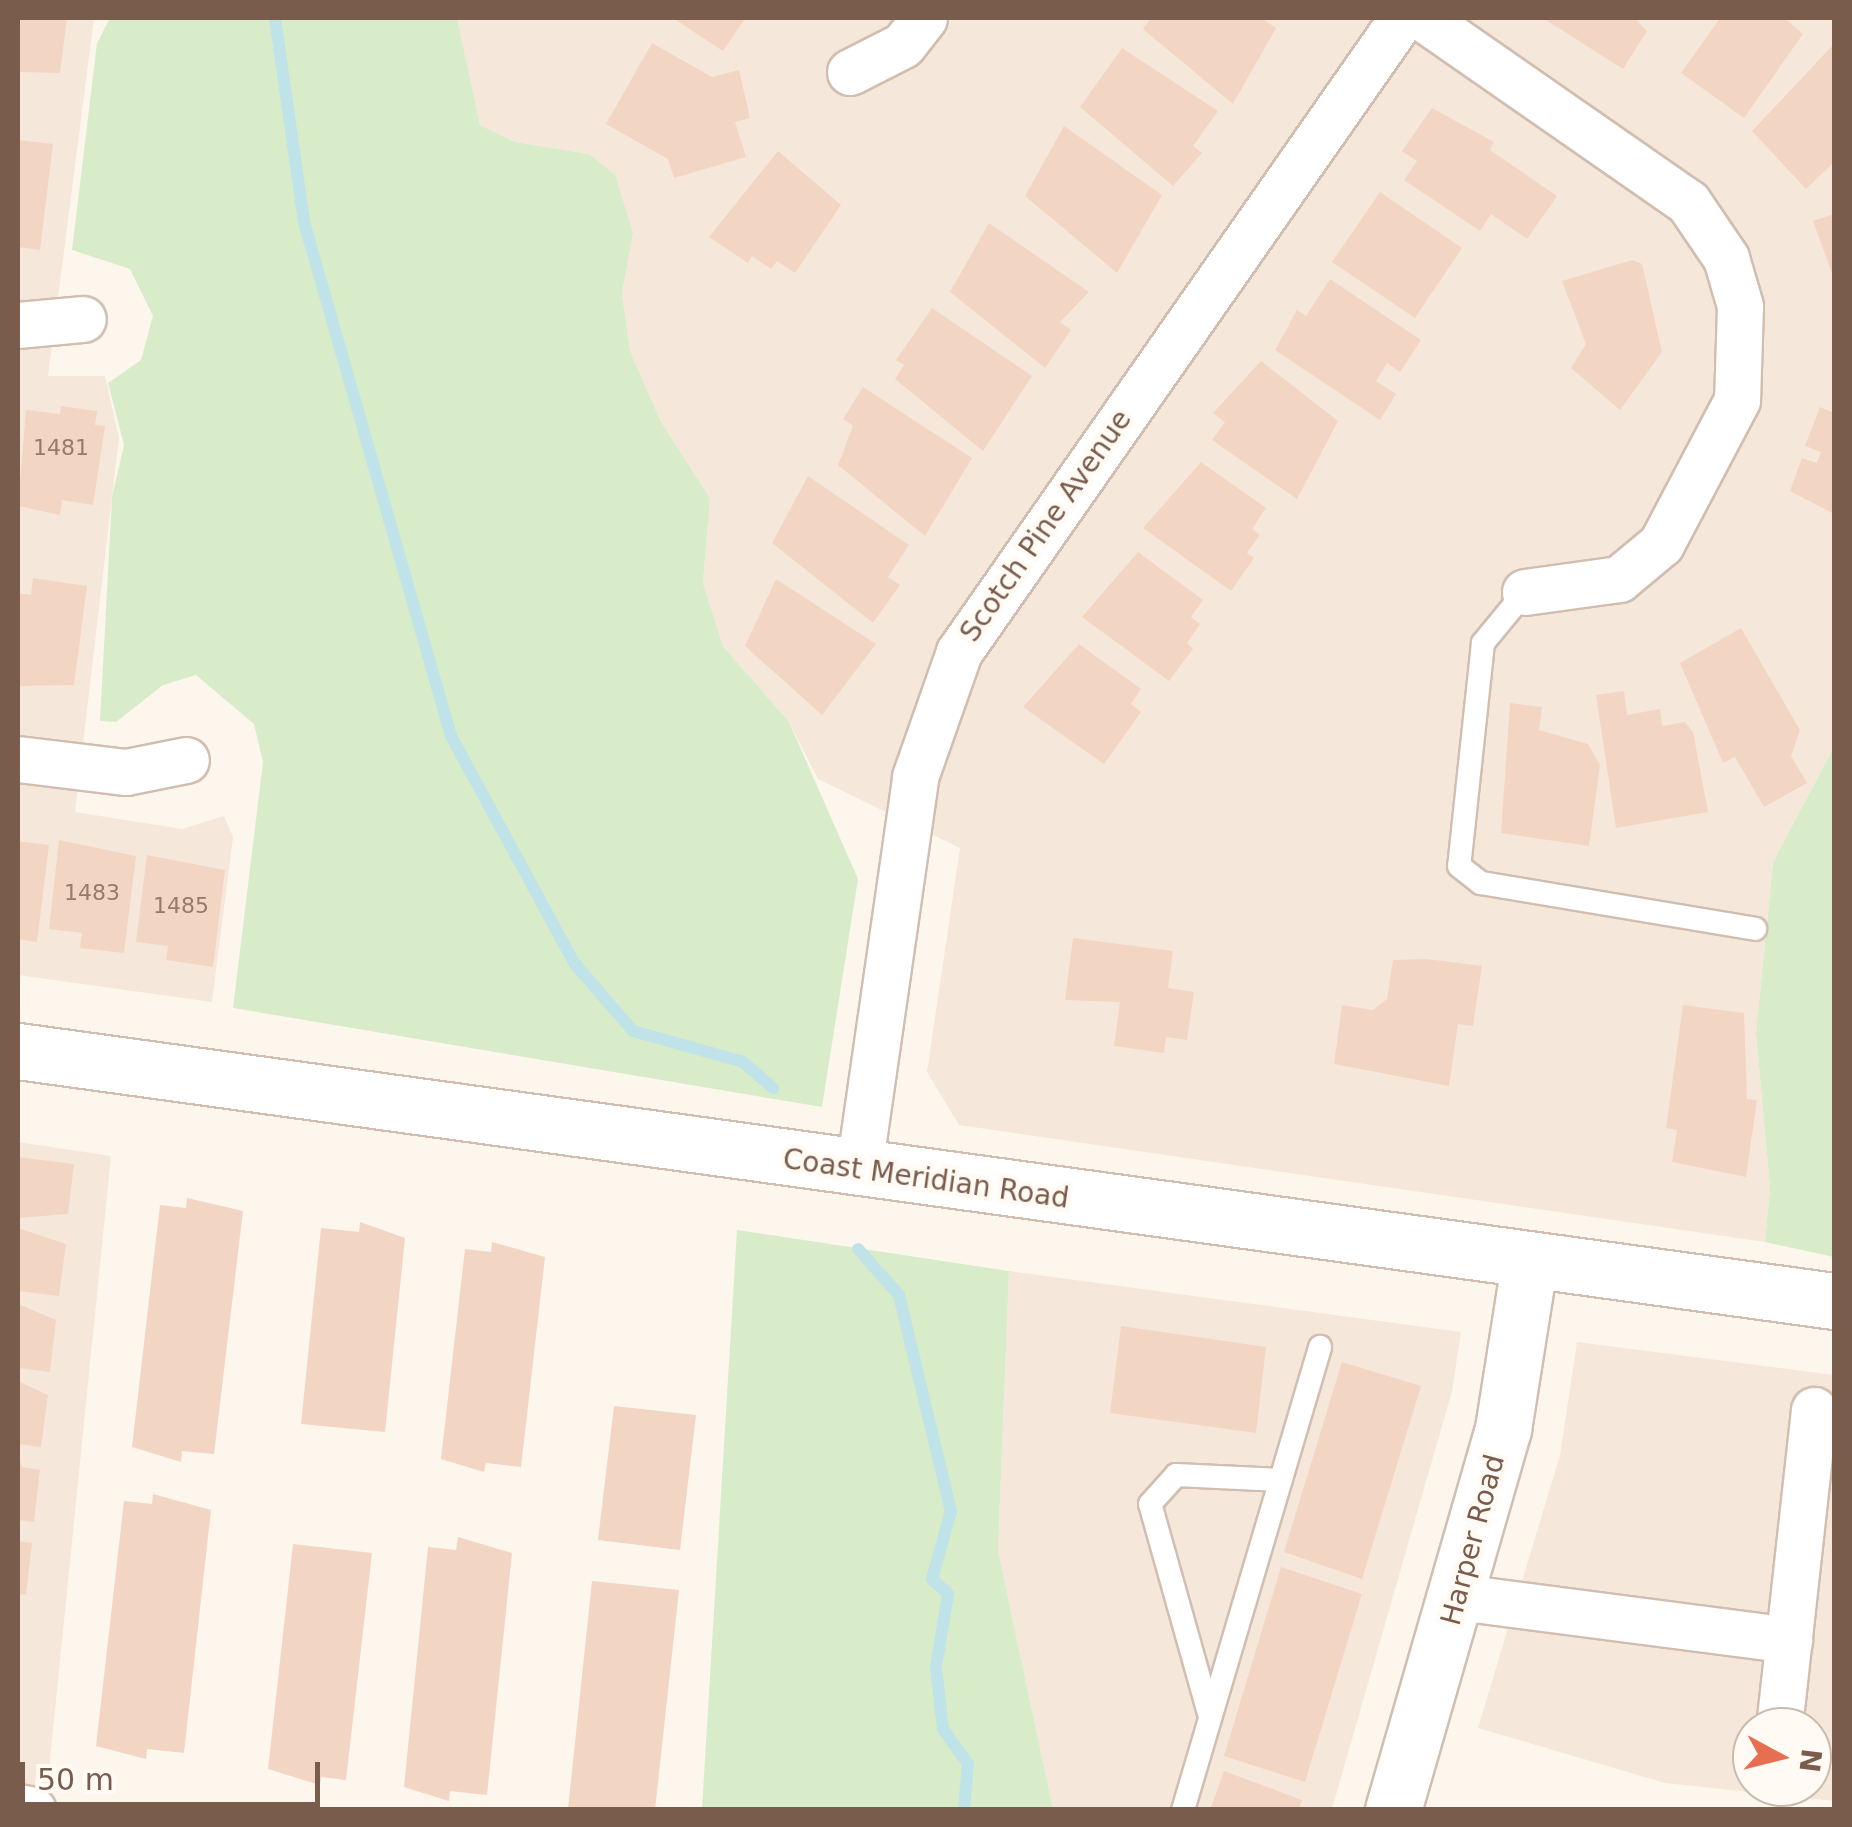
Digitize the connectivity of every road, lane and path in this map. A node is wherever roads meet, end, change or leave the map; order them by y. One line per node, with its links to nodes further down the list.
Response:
1 (924, 18): 4 (street)
2 (1402, 18): 12 (street, Scotch Pine Avenue)
3 (1423, 18): 7 (street)
4 (850, 72)
5 (83, 319): 6 (street)
6 (18, 325)
7 (1525, 592): 10 (lane)
8 (18, 759): 9 (street)
9 (186, 760)
10 (1755, 929)
11 (18, 1051): 12 (main road, Coast Meridian Road)
12 (859, 1168): 13 (main road, Coast Meridian Road)
13 (1529, 1265): 14 (main road, Coast Meridian Road); 18 (main road, Harper Road)
14 (1834, 1301)
15 (1320, 1347): 17 (lane)
16 (1814, 1410): 19 (street)
17 (1281, 1480): 21 (lane); 21 (lane)
18 (1458, 1597): 19 (street); 25 (main road, Harper Road)
19 (1788, 1640): 20 (street)
20 (1781, 1707)
21 (1210, 1717): 24 (lane)
22 (18, 1807): 23 (street)
23 (34, 1810)
24 (1183, 1810)
25 (1392, 1810)

